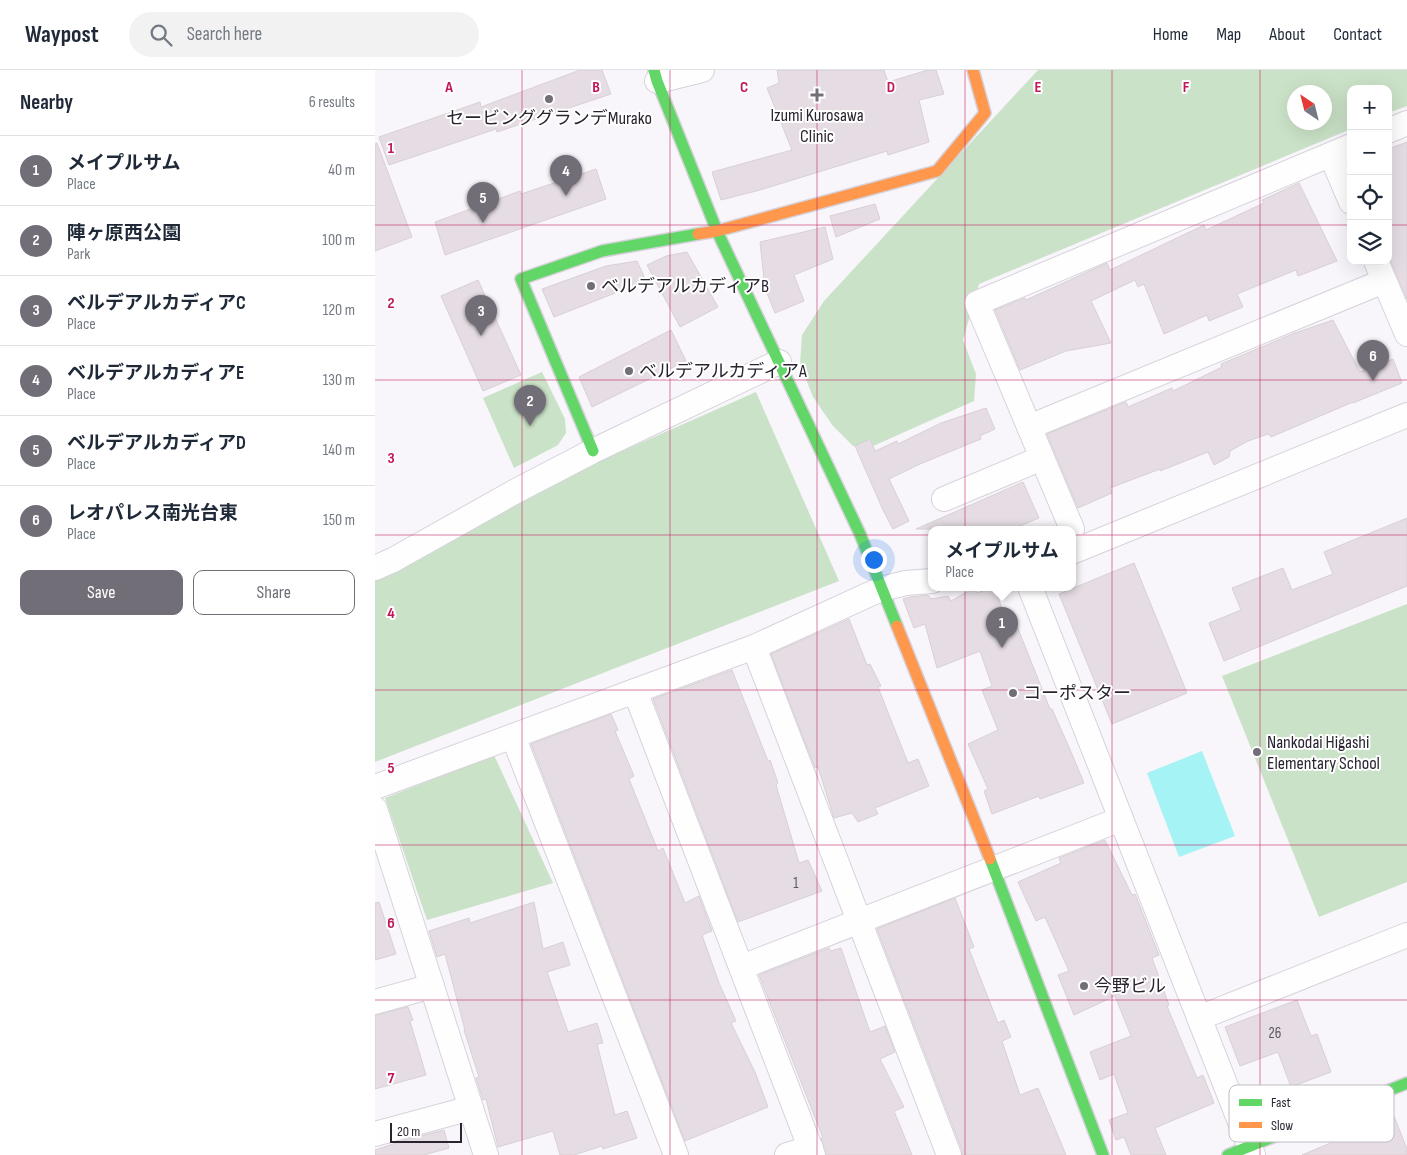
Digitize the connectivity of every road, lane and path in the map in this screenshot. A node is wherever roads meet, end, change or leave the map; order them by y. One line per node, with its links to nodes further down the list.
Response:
1 (702, 70): 3 (street)
2 (973, 70): 8 (street)
3 (655, 76): 8 (street)
4 (1407, 123): 5 (street)
5 (1390, 130)
6 (1341, 151): 7 (street); 13 (street)
7 (1347, 182)
8 (717, 230): 11 (street); 14 (street)
9 (1380, 271): 10 (street); 13 (street)
10 (1407, 334)
11 (779, 362): 14 (street); 21 (street)
12 (1407, 415): 18 (street)
13 (1029, 427): 15 (street)
14 (593, 451): 19 (street)
15 (1042, 458): 16 (street); 17 (street)
16 (944, 499)
17 (1069, 526)
18 (1076, 539)
19 (375, 568)
20 (928, 581): 21 (street)
21 (881, 589): 23 (street); 30 (street)
22 (1032, 591): 28 (street)
23 (754, 648): 24 (street); 31 (street)
24 (635, 691): 25 (street); 33 (street)
25 (513, 736): 26 (street); 46 (street)
26 (375, 787)
27 (375, 809): 29 (street)
28 (1121, 819): 30 (street); 36 (street)
29 (384, 867): 34 (street)
30 (994, 869): 31 (street); 49 (street)
31 (859, 921): 33 (street); 48 (street)
32 (1407, 935): 36 (street)
33 (741, 968): 44 (street)
34 (432, 986): 35 (street); 40 (street)
35 (375, 1002)
36 (1199, 1018): 39 (street)
37 (1407, 1083): 38 (street)
38 (1394, 1089)
39 (1229, 1094)
40 (471, 1108): 41 (street); 45 (street)
41 (375, 1134)
42 (1270, 1142): 43 (street)
43 (1251, 1150): 50 (street)
44 (812, 1152): 47 (street)
45 (486, 1155)
46 (676, 1155)
47 (787, 1155)
48 (949, 1155)
49 (1103, 1155)
50 (1227, 1155)

